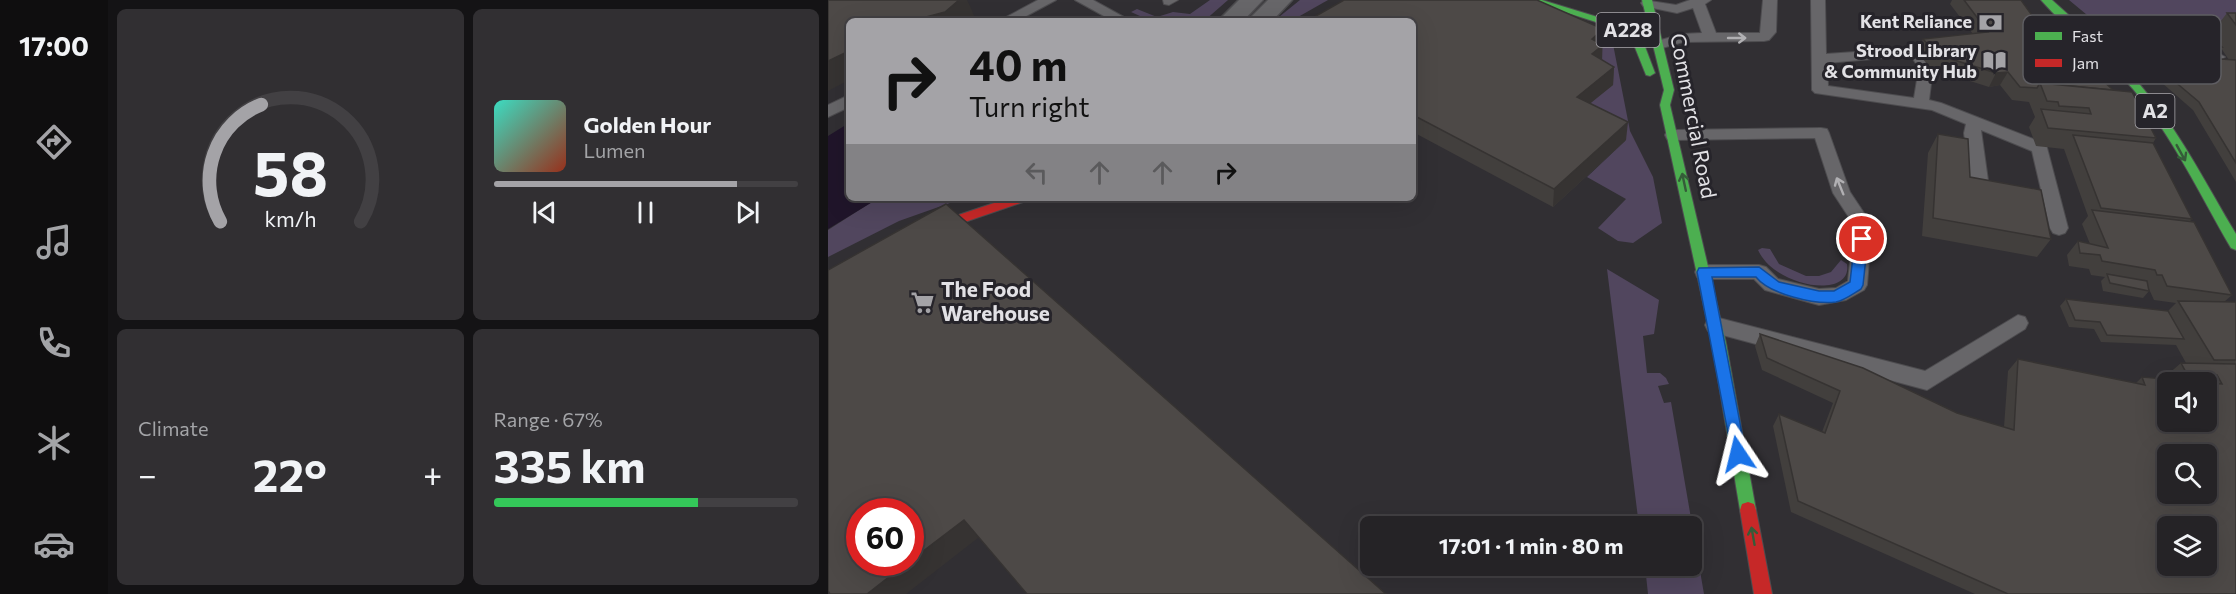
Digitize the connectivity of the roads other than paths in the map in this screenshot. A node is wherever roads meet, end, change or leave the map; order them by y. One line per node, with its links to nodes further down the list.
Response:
1 (1049, 0): 14 (lane)
2 (1082, 0): 15 (lane)
3 (1252, 0): 16 (street)
4 (1281, 0): 17 (street)
5 (1532, 0): 11 (main road, A228)
6 (1770, 0): 18 (lane, one-way to 6)
7 (1818, 0): 20 (lane)
8 (2046, 0): 13 (main road, A2)
9 (1699, 1): 10 (lane); 18 (lane)
10 (1648, 2): 19 (main road, Commercial Road)
11 (1547, 4): 12 (main road, A228); 24 (main road, A228)
12 (1604, 7)
13 (2062, 15)
14 (1012, 18)
15 (1118, 18)
16 (1233, 18)
17 (1262, 18)
18 (1711, 38): 19 (lane)
19 (1659, 45): 24 (main road, Commercial Road)
20 (1818, 59): 23 (lane); 23 (lane)
21 (2132, 84): 32 (main road, A2, one-way to 32)
22 (846, 102): 25 (lane)
23 (1921, 104): 26 (lane)
24 (1665, 105): 27 (main road, Commercial Road)
25 (828, 112)
26 (1974, 122): 28 (lane); 30 (lane)
27 (1673, 135): 33 (main road, Commercial Road, one-way to 27); 33 (lane, one-way to 27)
28 (1981, 195)
29 (1013, 201): 31 (main road)
30 (2059, 228)
31 (909, 236)
32 (2236, 245)
33 (1704, 272): 35 (main road, Commercial Road)
34 (2018, 323): 35 (lane)
35 (1715, 325): 36 (main road, Commercial Road, one-way to 35)
36 (1763, 594)

